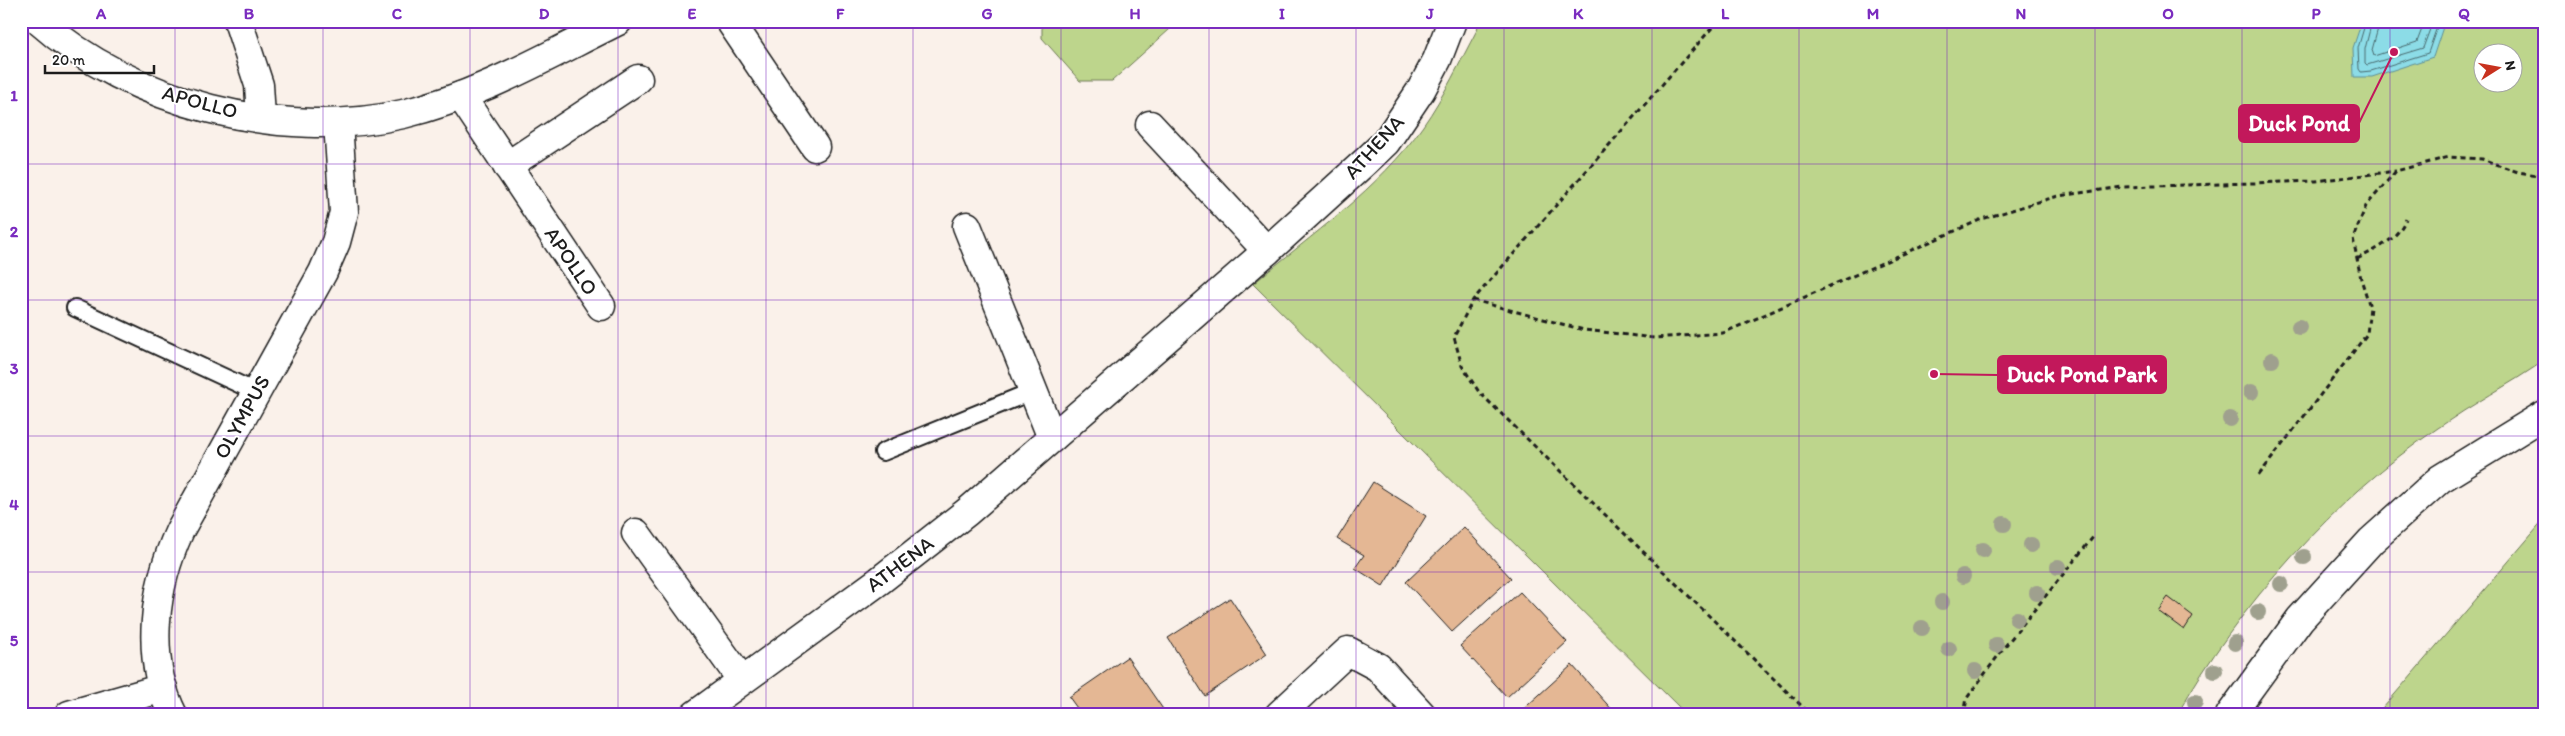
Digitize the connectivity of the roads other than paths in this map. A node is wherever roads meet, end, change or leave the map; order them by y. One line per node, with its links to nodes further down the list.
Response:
1 (38, 21): 8 (street, APOLLO)
2 (238, 21): 8 (street, APOLLO)
3 (618, 21): 7 (street, APOLLO)
4 (730, 21): 11 (street)
5 (1452, 21): 14 (street, ATHENA)
6 (638, 79): 12 (street)
7 (461, 96): 9 (street, APOLLO); 12 (street, APOLLO)
8 (261, 117): 9 (street, APOLLO)
9 (338, 123): 18 (street, OLYMPUS)
10 (1150, 125): 14 (street)
11 (815, 147)
12 (507, 166): 15 (street, APOLLO)
13 (967, 226): 17 (street)
14 (1266, 252): 20 (street, ATHENA)
15 (601, 306)
16 (75, 308): 18 (lane)
17 (1032, 391): 20 (street); 21 (lane)
18 (256, 392): 24 (street, OLYMPUS)
19 (2544, 415): 30 (street)
20 (1052, 438): 23 (street, ATHENA)
21 (882, 452)
22 (636, 533): 23 (street)
23 (741, 680): 27 (street, ATHENA)
24 (163, 688): 25 (street); 26 (street, OLYMPUS)
25 (69, 715)
26 (173, 715)
27 (695, 715)
28 (1278, 715): 29 (street)
29 (1422, 715)
30 (2230, 715)

